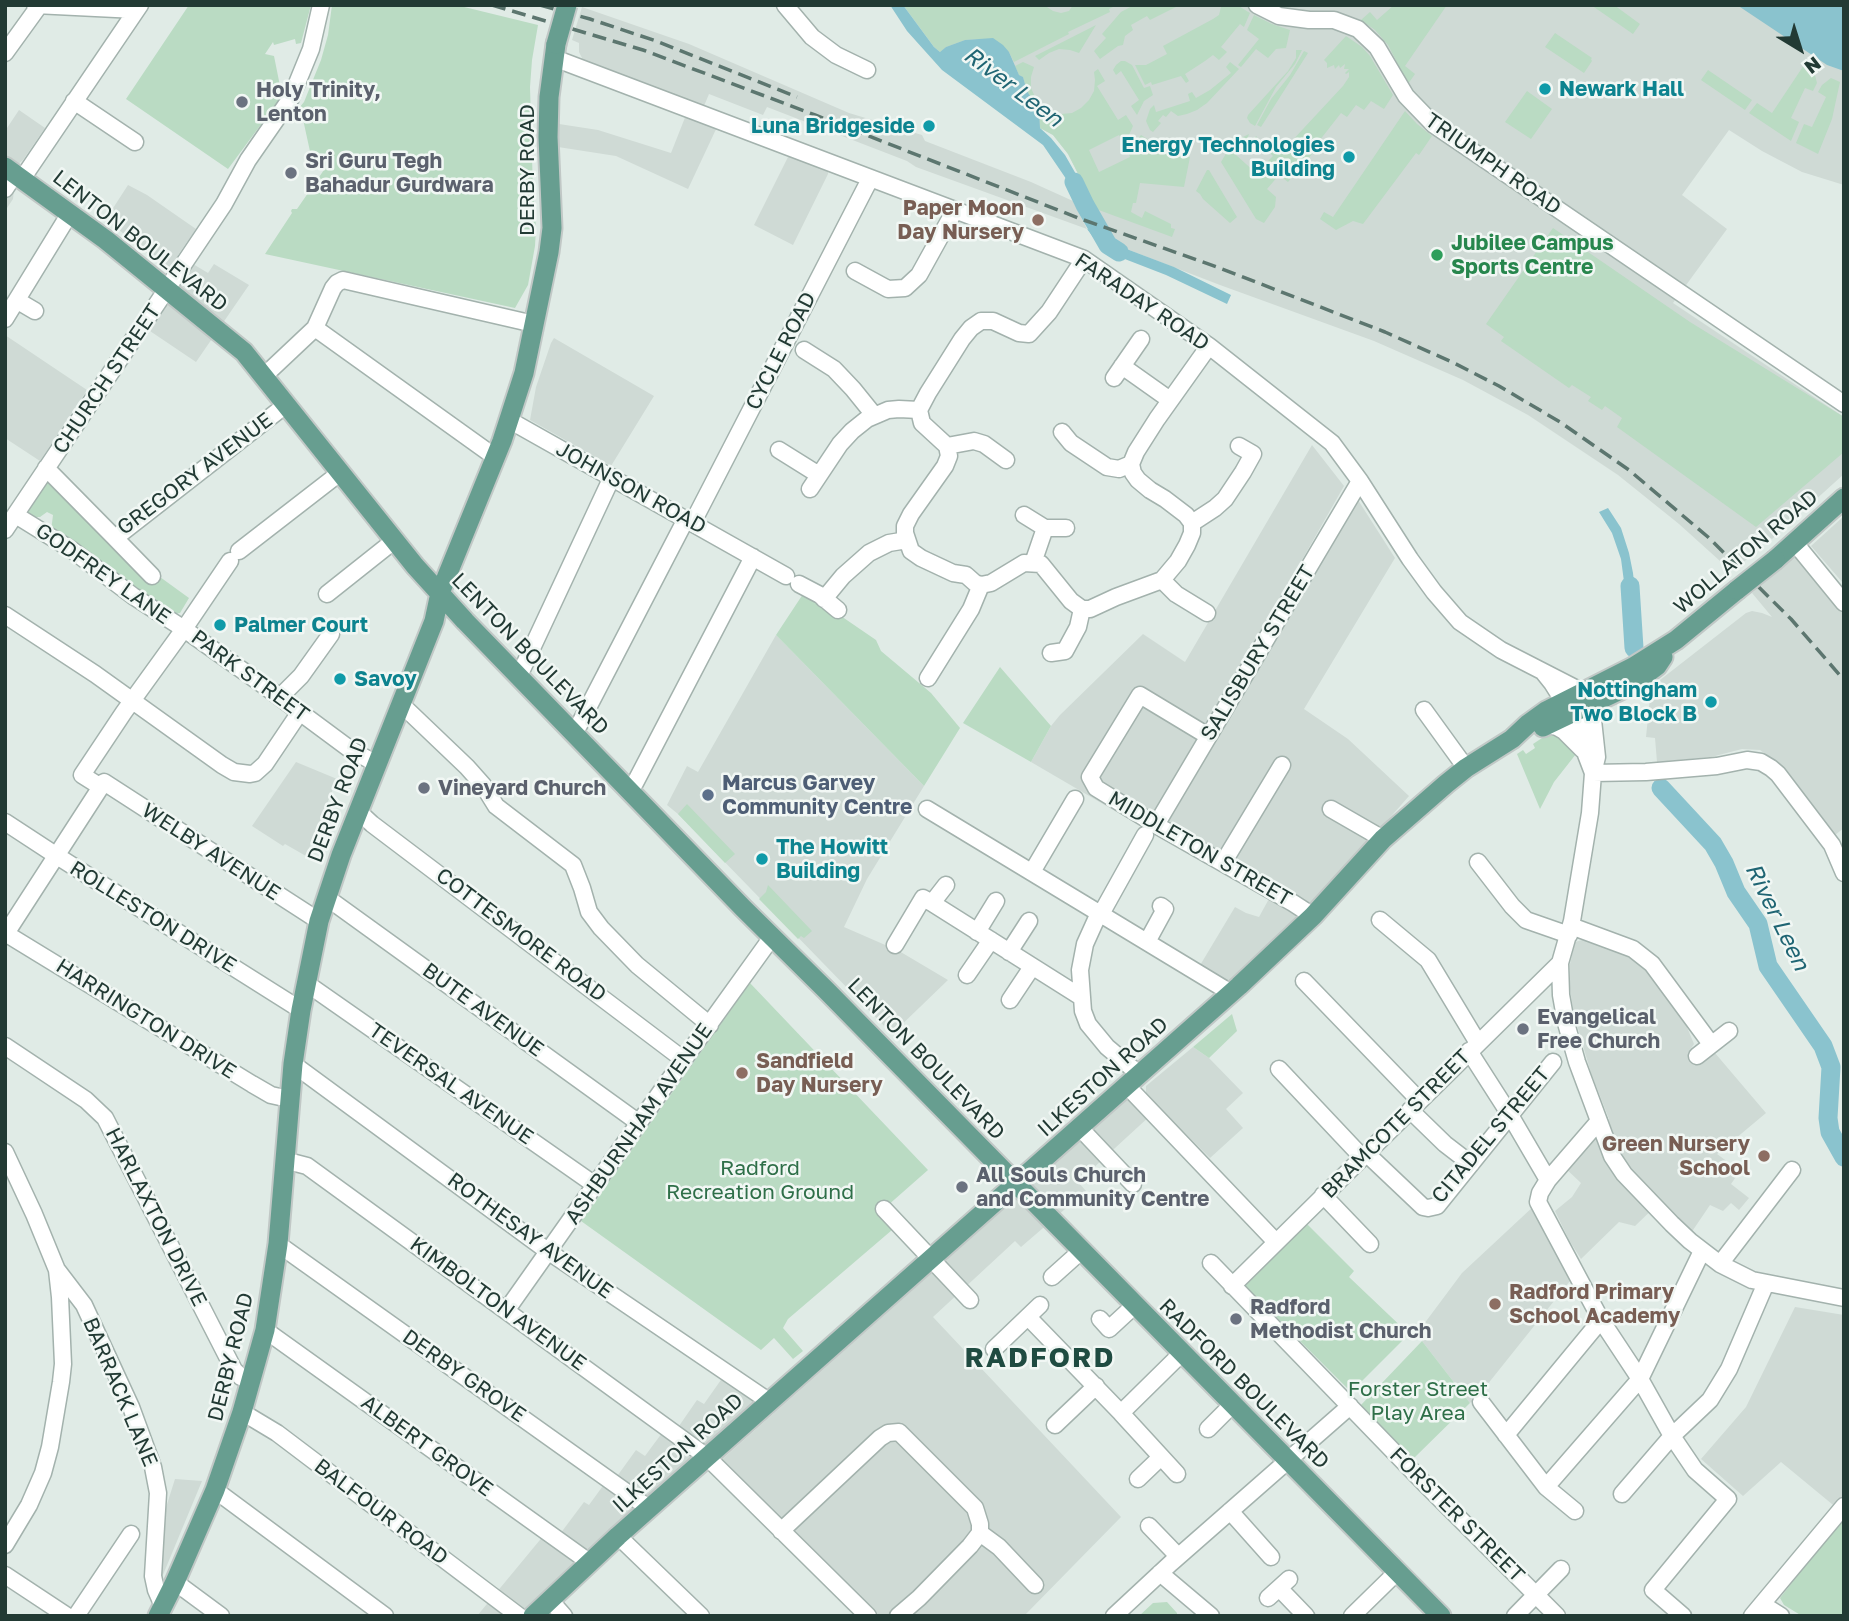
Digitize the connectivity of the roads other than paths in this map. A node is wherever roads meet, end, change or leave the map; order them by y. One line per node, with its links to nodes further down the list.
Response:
1 (321, 5): 18 (street, CHURCH STREET)
2 (566, 5): 8 (main road, DERBY ROAD, bridge)
3 (785, 5): 7 (street)
4 (1257, 5): 30 (street, TRIUMPH ROAD)
5 (37, 6): 6 (street); 9 (street)
6 (138, 8): 10 (street)
7 (863, 49)
8 (555, 51): 13 (street, FARADAY ROAD); 22 (main road, DERBY ROAD)
9 (5, 53)
10 (74, 101): 11 (street); 12 (street)
11 (135, 142)
12 (12, 177): 15 (main road, LENTON BOULEVARD)
13 (870, 179): 14 (street, FARADAY ROAD); 48 (street, CYCLE ROAD)
14 (955, 210): 16 (street, FARADAY ROAD); 17 (street)
15 (71, 213): 18 (main road, LENTON BOULEVARD); 19 (street)
16 (1084, 259): 25 (street, FARADAY ROAD); 31 (street)
17 (855, 271)
18 (166, 289): 27 (main road, LENTON BOULEVARD); 41 (street, CHURCH STREET)
19 (18, 301): 20 (street); 21 (street)
20 (35, 311)
21 (5, 319)
22 (534, 324): 23 (street); 33 (main road, DERBY ROAD)
23 (314, 328): 27 (street); 38 (street)
24 (1141, 339): 28 (street)
25 (1209, 346): 28 (street); 44 (street, FARADAY ROAD)
26 (815, 351): 32 (street)
27 (264, 376): 29 (main road, LENTON BOULEVARD)
28 (1170, 400): 40 (street)
29 (287, 404): 42 (main road, LENTON BOULEVARD); 53 (street, GREGORY AVENUE)
30 (1844, 404)
31 (919, 410): 32 (street); 35 (street)
32 (874, 415): 37 (street)
33 (509, 420): 38 (main road, DERBY ROAD); 43 (street, JOHNSON ROAD)
34 (1062, 432): 40 (street)
35 (947, 446): 39 (street); 55 (street)
36 (1239, 446): 49 (street)
37 (779, 450)
38 (495, 457): 62 (main road, DERBY ROAD)
39 (1006, 460)
40 (1131, 464): 49 (street)
41 (46, 468): 52 (street, CHURCH STREET); 53 (street, GREGORY AVENUE)
42 (341, 472): 54 (main road, LENTON BOULEVARD); 70 (street)
43 (612, 477): 48 (street, JOHNSON ROAD); 75 (street)
44 (1360, 481): 79 (street, FARADAY ROAD); 84 (street, SALISBURY STREET)
45 (1844, 498): 56 (main road, WOLLATON ROAD)
46 (1024, 515): 50 (street)
47 (22, 519): 70 (street, GODFREY LANE)
48 (689, 521): 57 (street, JOHNSON ROAD); 83 (street, CYCLE ROAD)
49 (1192, 523): 60 (street)
50 (1045, 528): 51 (street); 58 (street)
51 (1066, 528)
52 (5, 530)
53 (116, 538): 59 (street)
54 (395, 540): 62 (main road, LENTON BOULEVARD); 63 (street)
55 (907, 540): 61 (street); 64 (street)
56 (1795, 543): 65 (street); 72 (main road, WOLLATON ROAD, bridge)
57 (753, 557): 64 (street, JOHNSON ROAD); 92 (street)
58 (1033, 563): 61 (street); 66 (street)
59 (152, 576)
60 (1162, 580): 66 (street); 68 (street)
61 (981, 585): 74 (street)
62 (440, 593): 75 (main road, LENTON BOULEVARD); 78 (main road, DERBY ROAD)
63 (327, 594)
64 (824, 599): 67 (street, JOHNSON ROAD)
65 (1844, 603)
66 (1082, 609): 73 (street)
67 (838, 610)
68 (1207, 613)
69 (5, 615): 77 (street)
70 (184, 629): 76 (street, PARK STREET); 77 (street, PARK STREET)
71 (331, 634): 76 (street)
72 (1676, 640): 79 (main road, WOLLATON ROAD); 79 (main road, WOLLATON ROAD)
73 (1063, 655)
74 (916, 666)
75 (519, 676): 83 (main road, LENTON BOULEVARD)
76 (280, 697): 81 (street, PARK STREET)
77 (132, 701): 81 (street); 91 (street, PARK STREET)
78 (401, 704): 87 (main road, DERBY ROAD); 131 (street)
79 (1579, 707): 82 (main road, WOLLATON ROAD); 85 (main road, WOLLATON ROAD); 86 (street); 90 (street)
80 (1424, 710): 89 (street)
81 (300, 712): 87 (street, PARK STREET)
82 (1548, 725): 85 (main road, WOLLATON ROAD); 86 (street)
83 (572, 731): 92 (main road, LENTON BOULEVARD)
84 (1208, 736): 98 (street, SALISBURY STREET); 98 (street, MIDDLETON STREET)
85 (1512, 738): 89 (main road, ILKESTON ROAD)
86 (1585, 752): 90 (street)
87 (377, 764): 96 (main road, DERBY ROAD)
88 (1282, 765): 102 (street)
89 (1466, 768): 99 (main road, ILKESTON ROAD)
90 (1593, 773): 104 (street); 115 (street)
91 (103, 784): 100 (street); 113 (street, WELBY AVENUE)
92 (629, 789): 118 (main road, LENTON BOULEVARD)
93 (1074, 799): 103 (street)
94 (928, 809): 103 (street)
95 (1331, 809): 99 (street)
96 (358, 811): 107 (main road, DERBY ROAD); 137 (street, COTTESMORE ROAD)
97 (5, 822): 100 (street, ROLLESTON DRIVE)
98 (1151, 830): 102 (street, MIDDLETON STREET); 110 (street, SALISBURY STREET)
99 (1383, 839): 111 (main road, ILKESTON ROAD)
100 (57, 856): 116 (street); 130 (street, ROLLESTON DRIVE)
101 (1479, 862): 115 (street)
102 (1223, 863): 111 (street, MIDDLETON STREET)
103 (1032, 872): 110 (street)
104 (1844, 873)
105 (946, 885): 108 (street)
106 (996, 901): 117 (street)
107 (333, 903): 113 (main road, DERBY ROAD); 146 (street, BUTE AVENUE)
108 (932, 903): 117 (street); 120 (street)
109 (1163, 908): 119 (street)
110 (1100, 913): 119 (street); 128 (street, SALISBURY STREET)
111 (1313, 916): 127 (main road, ILKESTON ROAD)
112 (1380, 920): 135 (street)
113 (318, 921): 126 (main road, DERBY ROAD)
114 (1029, 921): 121 (street)
115 (1570, 930): 122 (street); 133 (street)
116 (6, 934): 142 (street, HARRINGTON DRIVE)
117 (984, 936): 121 (street); 124 (street)
118 (772, 937): 131 (street, ASHBURNHAM AVENUE); 154 (main road, LENTON BOULEVARD)
119 (1147, 942): 127 (street)
120 (895, 944)
121 (1009, 952): 123 (street)
122 (1560, 963): 135 (street, BRAMCOTE STREET); 145 (street)
123 (1032, 967): 128 (street); 129 (street)
124 (967, 975)
125 (1305, 980): 143 (street)
126 (306, 983): 130 (main road, DERBY ROAD); 156 (street, TEVERSAL AVENUE)
127 (1231, 993): 141 (main road, ILKESTON ROAD)
128 (1081, 997): 141 (street, SALISBURY STREET)
129 (1010, 1000)
130 (301, 1010): 139 (main road, DERBY ROAD)
131 (710, 1026): 137 (street, ASHBURNHAM AVENUE)
132 (1728, 1031): 133 (street)
133 (1711, 1044): 136 (street)
134 (5, 1046): 184 (street, HARLAXTON DRIVE)
135 (1474, 1047): 143 (street, BRAMCOTE STREET); 144 (street)
136 (1697, 1056)
137 (684, 1060): 146 (street, ASHBURNHAM AVENUE)
138 (1553, 1062): 144 (street, CITADEL STREET)
139 (293, 1064): 142 (main road, DERBY ROAD); 164 (street, ROTHESAY AVENUE)
140 (1279, 1069): 149 (street)
141 (1133, 1080): 147 (main road, ILKESTON ROAD); 159 (street, SALISBURY STREET)
142 (289, 1099): 150 (main road, DERBY ROAD)
143 (1415, 1105): 149 (street, BRAMCOTE STREET); 151 (street)
144 (1510, 1115): 151 (street, CITADEL STREET); 153 (street)
145 (1599, 1121): 153 (street); 163 (street)
146 (639, 1123): 156 (street, ASHBURNHAM AVENUE)
147 (1080, 1128): 154 (main road, ILKESTON ROAD); 155 (street)
148 (5, 1152): 168 (street)
149 (1364, 1155): 151 (street, CITADEL STREET); 157 (street, BRAMCOTE STREET)
150 (284, 1160): 160 (main road, DERBY ROAD); 176 (street, KIMBOLTON AVENUE)
151 (1471, 1164)
152 (1791, 1178): 167 (street)
153 (1548, 1180): 179 (street)
154 (1016, 1184): 162 (main road, RADFORD BOULEVARD); 165 (main road, ILKESTON ROAD)
155 (1133, 1184)
156 (595, 1185): 164 (street, ASHBURNHAM AVENUE)
157 (1323, 1195): 159 (street, BRAMCOTE STREET); 161 (street)
158 (884, 1209): 165 (street)
159 (1276, 1242): 171 (street, BRAMCOTE STREET)
160 (278, 1244): 180 (main road, DERBY ROAD); 205 (street, DERBY GROVE)
161 (1370, 1244)
162 (1081, 1251): 169 (street); 175 (main road, RADFORD BOULEVARD)
163 (1703, 1251): 167 (street); 183 (street)
164 (548, 1252): 176 (street, ASHBURNHAM AVENUE); 186 (street, ROTHESAY AVENUE)
165 (930, 1259): 173 (street); 186 (main road, ILKESTON ROAD)
166 (1211, 1263): 171 (street, FORSTER STREET)
167 (1720, 1264): 170 (street)
168 (57, 1269): 213 (street); 227 (street, BARRACK LANE)
169 (1052, 1277)
170 (1766, 1283): 172 (street); 195 (street)
171 (1232, 1286): 189 (street, FORSTER STREET)
172 (1844, 1298)
173 (970, 1300)
174 (1040, 1305): 177 (street)
175 (1135, 1305): 178 (street); 182 (main road, RADFORD BOULEVARD)
176 (506, 1311): 196 (street, KIMBOLTON AVENUE)
177 (1028, 1317): 181 (street); 185 (street)
178 (1100, 1319)
179 (1601, 1320): 183 (street); 194 (street)
180 (272, 1335): 184 (main road, DERBY ROAD); 216 (street, ALBERT GROVE)
181 (993, 1349)
182 (1182, 1353): 188 (main road, RADFORD BOULEVARD); 191 (street)
183 (1640, 1379): 195 (street); 201 (street)
184 (250, 1381): 190 (main road, DERBY ROAD)
185 (1096, 1386): 191 (street); 192 (street)
186 (770, 1402): 196 (main road, ILKESTON ROAD)
187 (1481, 1402): 194 (street)
188 (1233, 1404): 193 (street); 198 (main road, RADFORD BOULEVARD)
189 (1350, 1406): 198 (street); 224 (street, FORSTER STREET)
190 (242, 1412): 202 (main road, DERBY ROAD); 232 (street, BALFOUR ROAD)
191 (1121, 1413): 197 (street)
192 (1062, 1422)
193 (1208, 1429)
194 (1506, 1435): 201 (street)
195 (1672, 1436): 203 (street); 245 (street)
196 (707, 1457): 205 (main road, ILKESTON ROAD); 209 (street, KIMBOLTON AVENUE)
197 (1161, 1457): 199 (street); 200 (street)
198 (1288, 1461): 206 (street); 218 (main road, RADFORD BOULEVARD)
199 (1177, 1474)
200 (1138, 1479)
201 (1546, 1487): 207 (street)
202 (215, 1490): 221 (main road, DERBY ROAD); 231 (street)
203 (1632, 1491)
204 (1844, 1506): 226 (street)
205 (650, 1509): 212 (main road, ILKESTON ROAD)
206 (1230, 1511): 214 (street); 215 (street)
207 (1575, 1511)
208 (1149, 1526): 215 (street)
209 (781, 1531): 210 (street); 236 (street, KIMBOLTON AVENUE)
210 (980, 1533): 222 (street); 237 (street)
211 (131, 1534): 229 (street)
212 (618, 1536): 216 (main road, ILKESTON ROAD); 235 (street)
213 (5, 1545)
214 (1263, 1554)
215 (1178, 1556): 219 (street)
216 (589, 1562): 225 (main road, ILKESTON ROAD)
217 (1561, 1569): 224 (street)
218 (1397, 1572): 241 (street); 242 (main road, RADFORD BOULEVARD)
219 (1160, 1573): 238 (street); 239 (street)
220 (10, 1583): 228 (street)
221 (175, 1583): 227 (main road, DERBY ROAD); 230 (street)
222 (1035, 1585)
223 (1279, 1588): 240 (street)
224 (1535, 1594): 243 (street); 244 (street, FORSTER STREET)
225 (550, 1600): 233 (main road, ILKESTON ROAD); 234 (street)
226 (1757, 1610): 246 (street)
227 (161, 1611)
228 (67, 1616)
229 (76, 1616)
230 (221, 1616)
231 (385, 1616)
232 (519, 1616)
233 (533, 1616)
234 (564, 1616)
235 (701, 1616)
236 (868, 1616)
237 (898, 1616)
238 (1114, 1616)
239 (1211, 1616)
240 (1306, 1616)
241 (1352, 1616)
242 (1441, 1616)
243 (1515, 1616)
244 (1557, 1616)
245 (1683, 1616)
246 (1781, 1616)

